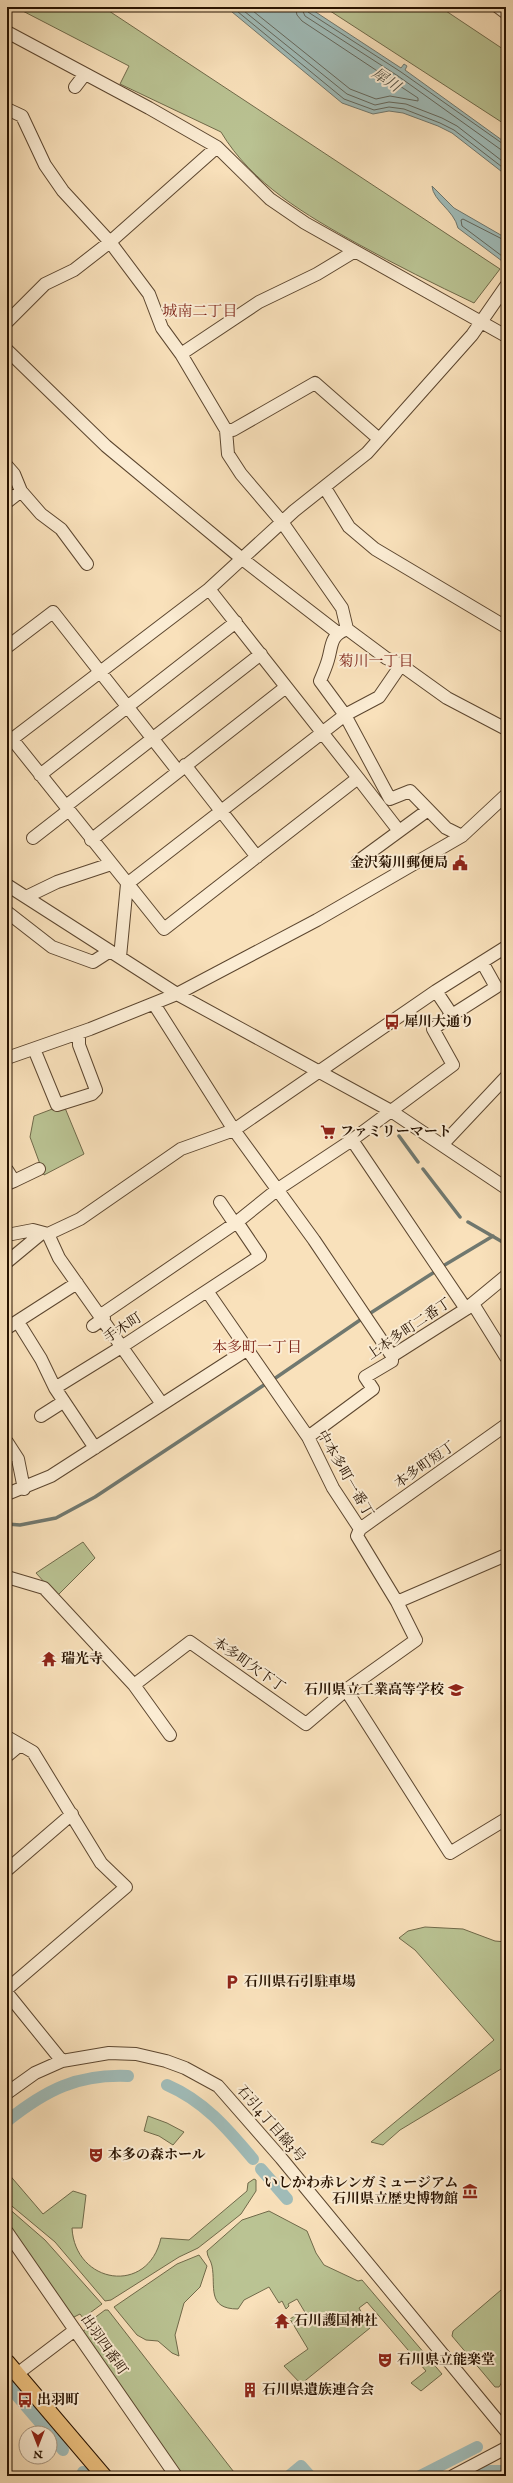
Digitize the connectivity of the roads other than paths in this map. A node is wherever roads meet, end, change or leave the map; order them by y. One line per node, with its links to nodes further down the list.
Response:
1 (498, 7): 2 (street)
2 (506, 13)
3 (7, 32): 4 (street)
4 (85, 74): 5 (street); 7 (street)
5 (75, 87)
6 (7, 109): 8 (street)
7 (217, 147): 8 (street); 9 (street)
8 (110, 242): 12 (street); 15 (street)
9 (355, 251): 11 (street); 15 (street)
10 (506, 286): 11 (street)
11 (482, 321): 13 (street); 17 (street)
12 (7, 322)
13 (506, 336)
14 (7, 350): 23 (street)
15 (181, 354): 16 (street)
16 (226, 430): 17 (street); 22 (street)
17 (379, 439): 19 (street)
18 (7, 466): 20 (street)
19 (325, 488): 22 (street); 27 (street)
20 (21, 491): 21 (street); 24 (street)
21 (7, 502)
22 (282, 522): 23 (street); 28 (street)
23 (241, 558): 25 (street); 28 (street)
24 (87, 564)
25 (209, 589): 26 (street); 32 (street)
26 (236, 622): 30 (street); 34 (street)
27 (506, 627)
28 (343, 631): 31 (street); 35 (street)
29 (7, 647): 32 (street)
30 (261, 654): 33 (street); 38 (street)
31 (402, 665): 35 (street); 36 (street)
32 (100, 672): 34 (street); 39 (street)
33 (286, 687): 37 (street); 40 (street)
34 (127, 706): 38 (street); 41 (street)
35 (345, 715): 37 (street); 45 (street)
36 (506, 728)
37 (323, 732): 42 (street); 46 (street)
38 (153, 738): 40 (street); 44 (street)
39 (8, 741): 41 (street)
40 (182, 768): 46 (street); 50 (street)
41 (40, 775): 44 (street)
42 (358, 778): 47 (street); 51 (street)
43 (506, 795): 48 (street)
44 (68, 808): 49 (street); 50 (street)
45 (428, 810): 47 (street); 48 (street)
46 (223, 811): 51 (street); 54 (street)
47 (399, 831): 52 (street)
48 (462, 836): 62 (street)
49 (33, 838)
50 (91, 840): 53 (street)
51 (257, 857): 54 (street)
52 (357, 862)
53 (111, 864): 54 (street); 56 (street)
54 (127, 884): 59 (street)
55 (7, 885): 56 (street)
56 (26, 897): 59 (street)
57 (7, 912): 59 (street)
58 (506, 947): 60 (street)
59 (115, 954): 62 (street)
60 (482, 962): 61 (street); 64 (street)
61 (436, 990): 64 (street); 68 (street)
62 (178, 994): 63 (street); 68 (street)
63 (154, 1004): 65 (street); 71 (street)
64 (452, 1015): 70 (street)
65 (79, 1033): 66 (street); 66 (street)
66 (34, 1049): 67 (street)
67 (7, 1058)
68 (319, 1071): 70 (street); 71 (street)
69 (506, 1077): 73 (street)
70 (391, 1112): 72 (street); 73 (street)
71 (234, 1130): 78 (street); 81 (street)
72 (352, 1140): 78 (street); 87 (street)
73 (442, 1145): 77 (street)
74 (39, 1169): 76 (street)
75 (7, 1170): 76 (street)
76 (10, 1182)
77 (506, 1188)
78 (278, 1189): 80 (street); 94 (street)
79 (220, 1202): 80 (street)
80 (236, 1223): 86 (street, 手木町); 88 (street)
81 (45, 1234): 82 (street); 83 (street); 85 (street)
82 (7, 1235)
83 (7, 1262)
84 (506, 1276): 87 (street, 上本多町二番丁)
85 (77, 1282): 88 (street); 89 (street)
86 (208, 1291): 92 (street, 手木町); 93 (street, 中本多町一番丁)
87 (470, 1306): 94 (street, 上本多町二番丁); 95 (street)
88 (103, 1317): 90 (street); 92 (street)
89 (18, 1322): 91 (street); 96 (street)
90 (93, 1326)
91 (7, 1328)
92 (123, 1346): 96 (street, 手木町); 98 (street)
93 (248, 1349): 98 (street); 101 (street, 中本多町一番丁)
94 (392, 1356): 101 (street, 上本多町二番丁)
95 (506, 1357)
96 (55, 1388): 97 (street)
97 (63, 1402): 99 (street); 103 (street)
98 (162, 1404): 103 (street)
99 (41, 1416)
100 (506, 1425): 106 (street, 本多町短丁)
101 (308, 1437): 106 (street, 中本多町一番丁)
102 (7, 1442): 104 (street)
103 (95, 1448): 104 (street)
104 (24, 1489): 105 (street)
105 (7, 1494)
106 (360, 1529): 109 (street, 中本多町一番丁)
107 (506, 1555): 109 (street)
108 (7, 1577): 110 (street)
109 (397, 1602): 111 (street)
110 (134, 1685): 111 (street, 本多町欠下丁); 112 (street)
111 (346, 1690): 117 (street)
112 (170, 1735)
113 (7, 1737): 114 (street)
114 (20, 1745): 115 (street); 116 (street)
115 (7, 1756)
116 (72, 1814): 118 (street); 119 (street)
117 (506, 1819)
118 (7, 1870)
119 (7, 1988)
120 (7, 1993): 121 (street)
121 (62, 2061): 122 (street, 石引4丁目線3号); 127 (street, 石引4丁目線3号)
122 (7, 2093)
123 (7, 2232): 124 (street, 出羽四番町)
124 (75, 2330): 126 (street); 130 (street, 出羽四番町)
125 (7, 2362): 126 (main road)
126 (17, 2374): 129 (main road)
127 (506, 2431)
128 (506, 2448): 131 (street)
129 (104, 2476)
130 (176, 2476)
131 (453, 2476)

